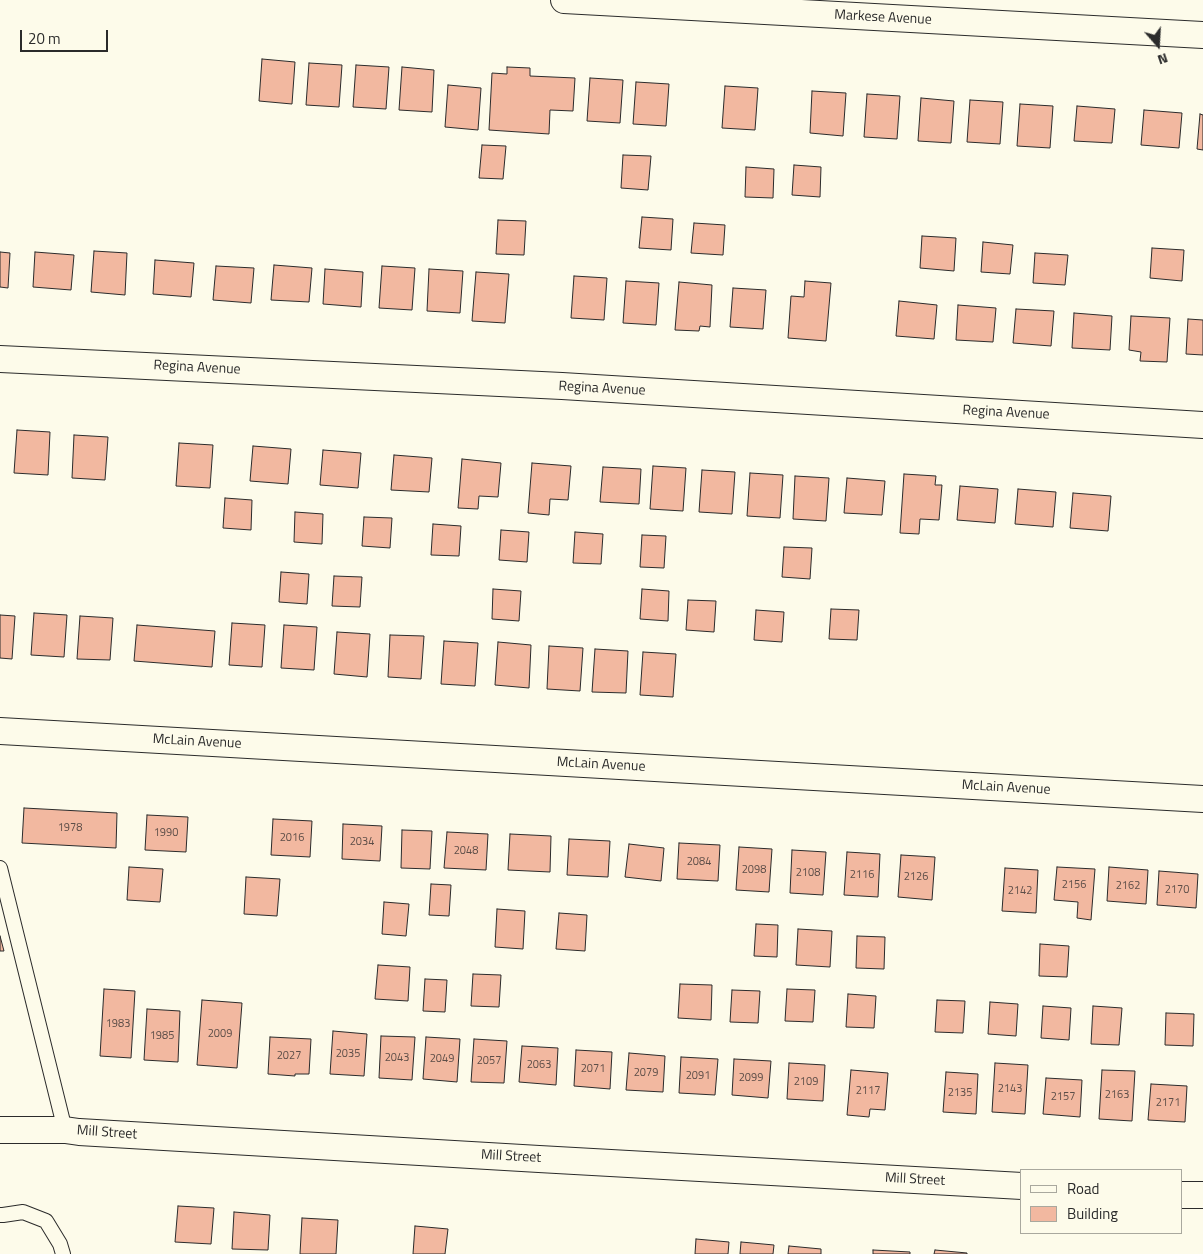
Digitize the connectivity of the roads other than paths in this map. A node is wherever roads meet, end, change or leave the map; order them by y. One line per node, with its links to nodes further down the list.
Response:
1 (564, 0): 2 (street, Markese Avenue)
2 (1203, 35)
3 (0, 358): 4 (street, Regina Avenue)
4 (1203, 426)
5 (0, 731): 6 (street, McLain Avenue)
6 (1203, 799)
7 (0, 868): 9 (lane)
8 (0, 1130): 9 (street, Mill Street)
9 (64, 1130): 10 (street, Mill Street)
10 (1020, 1186)
11 (1183, 1195): 12 (street)
12 (1203, 1195)
13 (1, 1216): 14 (lane)
14 (63, 1254)

